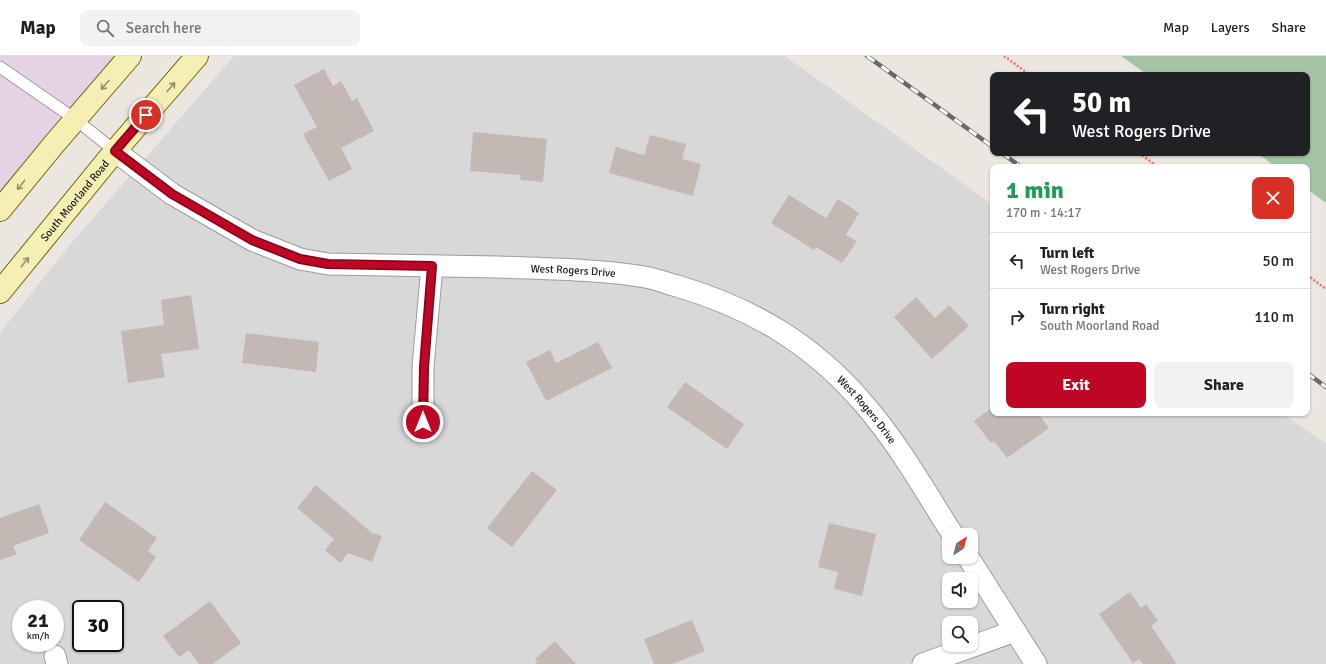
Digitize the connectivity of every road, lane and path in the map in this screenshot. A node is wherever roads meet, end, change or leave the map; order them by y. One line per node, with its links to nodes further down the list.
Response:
1 (130, 56): 6 (main road, one-way to 6)
2 (197, 56): 7 (main road, South Moorland Road, one-way to 2)
3 (1004, 56): 5 (path)
4 (0, 67): 6 (lane)
5 (1026, 72)
6 (75, 119): 7 (lane); 10 (main road, one-way to 10)
7 (115, 151): 11 (street, West Rogers Drive); 14 (main road, South Moorland Road, one-way to 7)
8 (1142, 156): 9 (path)
9 (1154, 164)
10 (0, 210)
11 (432, 266): 15 (street); 16 (street, West Rogers Drive)
12 (1310, 277): 13 (path)
13 (1326, 289)
14 (0, 292)
15 (423, 422)
16 (949, 528)
17 (972, 564): 18 (street)
18 (1015, 631): 19 (street); 20 (street)
19 (923, 664)
20 (1036, 664)

